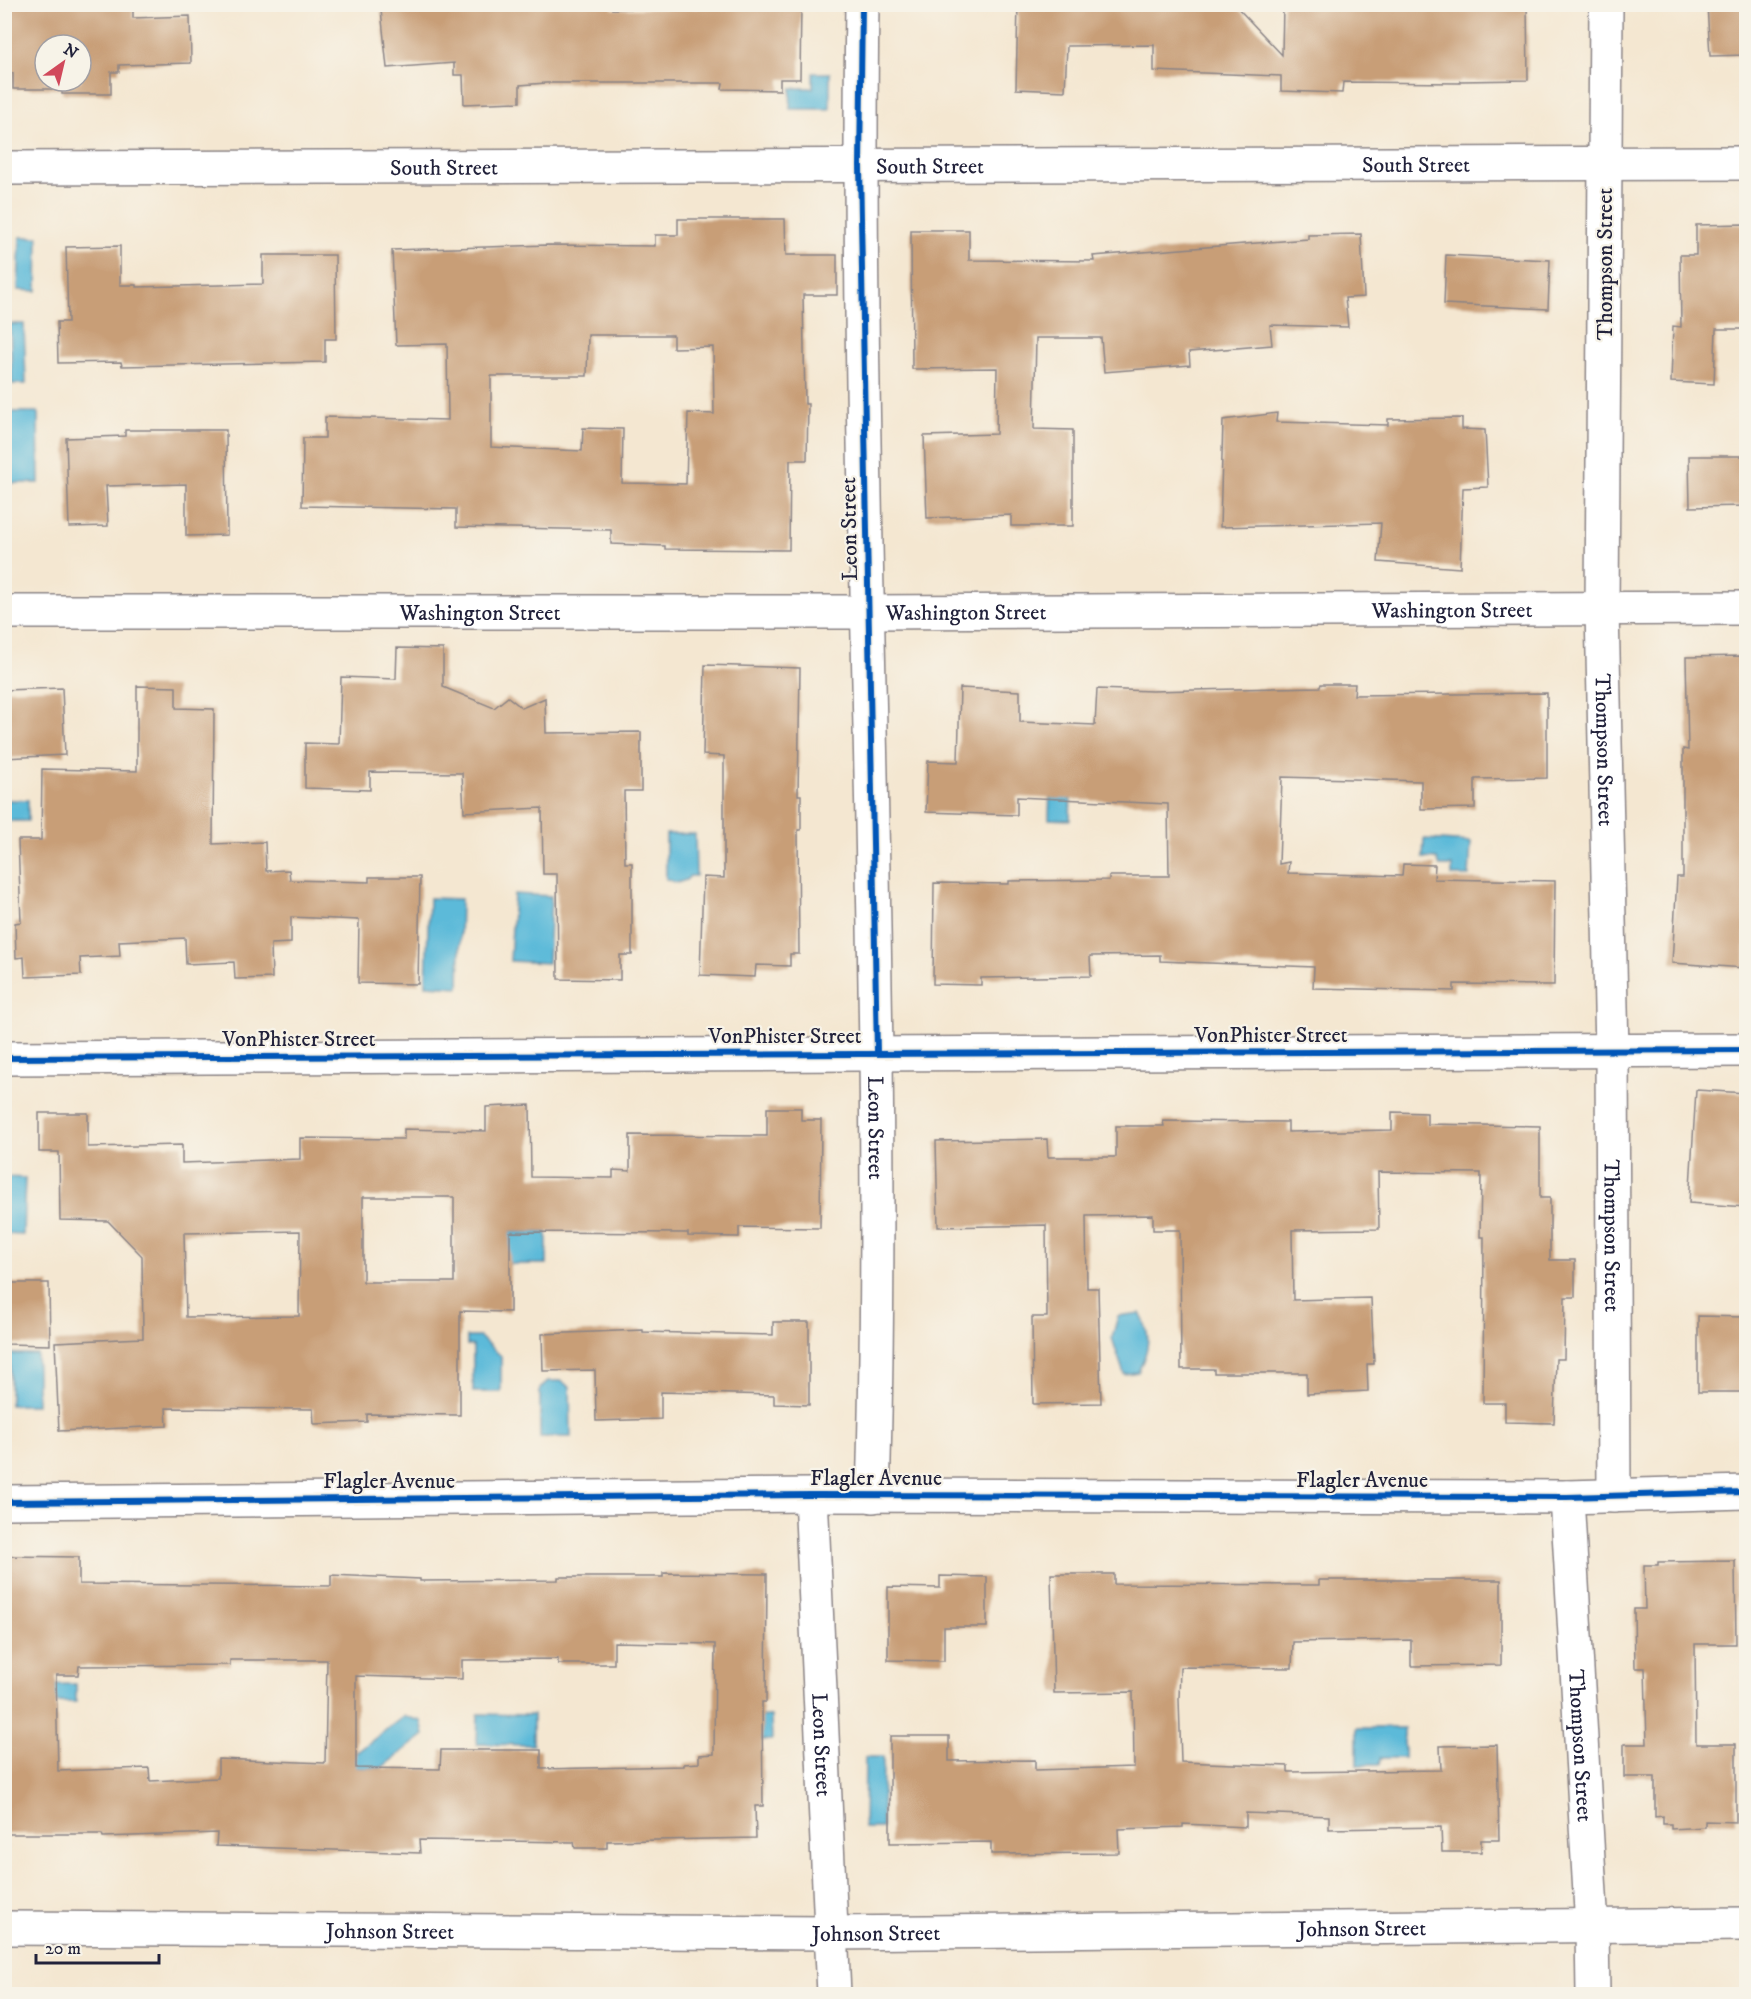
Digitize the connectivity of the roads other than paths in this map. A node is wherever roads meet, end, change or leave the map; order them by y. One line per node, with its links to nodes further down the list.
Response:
1 (862, 4): 5 (street, Leon Street)
2 (1606, 4): 4 (street, Thompson Street)
3 (1746, 163): 4 (street, South Street)
4 (1605, 164): 5 (street, South Street); 8 (street, Thompson Street)
5 (860, 166): 6 (street, South Street); 10 (street, Leon Street)
6 (4, 168)
7 (1746, 608): 8 (street, Washington Street)
8 (1602, 610): 10 (street, Washington Street); 12 (street, Thompson Street)
9 (4, 612): 10 (street, Washington Street)
10 (867, 612): 13 (street, Leon Street)
11 (1746, 1050): 12 (street, VonPhister Street)
12 (1612, 1051): 13 (street, VonPhister Street); 18 (street, Thompson Street)
13 (877, 1053): 14 (street, VonPhister Street); 17 (street, Leon Street)
14 (4, 1058)
15 (1746, 1492): 18 (street, Flagler Avenue)
16 (811, 1495): 17 (street, Flagler Avenue); 20 (street, Flagler Avenue); 24 (street, Leon Street)
17 (873, 1496): 19 (street, Flagler Avenue)
18 (1614, 1496): 19 (street, Flagler Avenue)
19 (1567, 1497): 23 (street, Thompson Street)
20 (4, 1502)
21 (1746, 1924): 23 (street, Johnson Street)
22 (4, 1928): 24 (street, Johnson Street)
23 (1592, 1928): 24 (street, Johnson Street); 26 (street, Thompson Street)
24 (829, 1933): 25 (street, Leon Street)
25 (834, 1995)
26 (1593, 1995)

